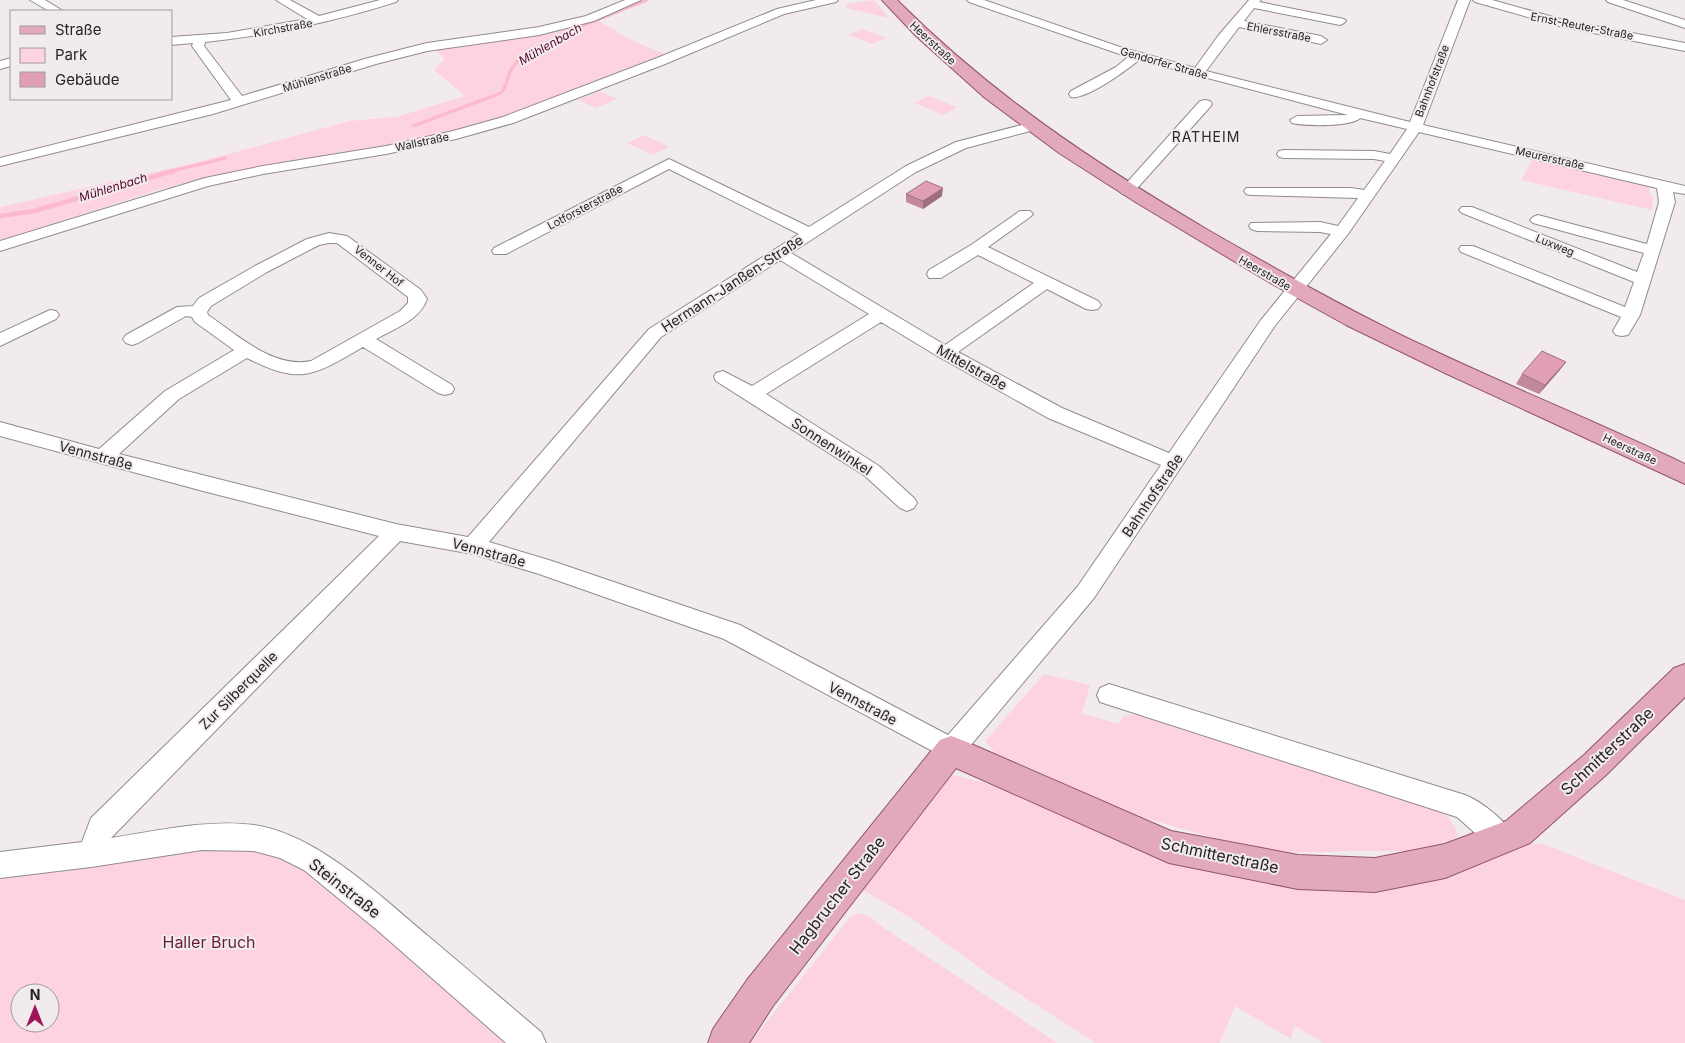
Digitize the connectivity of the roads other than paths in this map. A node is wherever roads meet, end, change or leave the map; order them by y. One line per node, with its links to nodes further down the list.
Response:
1 (36, 0): 12 (street)
2 (282, 0): 13 (street)
3 (392, 0): 13 (street, Kirchstraße)
4 (635, 0): 24 (street, Mühlenstraße)
5 (832, 0): 44 (street, Wallstraße)
6 (889, 0): 28 (main road, Heerstraße)
7 (1464, 0): 29 (street, Bahnhofstraße)
8 (1479, 0): 20 (street, Ernst-Reuter-Straße)
9 (1612, 0): 16 (street)
10 (980, 1): 21 (street, Gendorfer Straße)
11 (1253, 2): 14 (street, Ehlersstraße); 15 (street, Ehlersstraße)
12 (55, 10)
13 (319, 21): 17 (street, Kirchstraße)
14 (1340, 21)
15 (1237, 23): 18 (street, Ehlersstraße); 22 (street, Ehlersstraße)
16 (1685, 24)
17 (200, 40): 19 (street, Kirchstraße); 24 (street)
18 (1321, 40)
19 (172, 41)
20 (1685, 47)
21 (1137, 56): 22 (street, Gendorfer Straße); 23 (street)
22 (1198, 73): 26 (street, Gendorfer Straße)
23 (1076, 94)
24 (239, 102): 32 (street, Mühlenstraße)
25 (1205, 104): 35 (street)
26 (1359, 114): 27 (street, Gendorfer Straße); 29 (street, Gendorfer Straße)
27 (1297, 120)
28 (1033, 126): 35 (main road, Heerstraße); 43 (street, Hermann-Janßen-Straße)
29 (1415, 127): 31 (street, Bahnhofstraße); 33 (street, Meurerstraße)
30 (1284, 154): 31 (street)
31 (1394, 159): 37 (street, Bahnhofstraße)
32 (0, 162)
33 (1664, 185): 34 (street, Meurerstraße); 47 (street)
34 (1685, 190)
35 (1127, 191): 53 (main road, Heerstraße)
36 (1251, 191): 37 (street)
37 (1368, 195): 42 (street, Bahnhofstraße)
38 (1467, 210): 51 (street, Luxweg)
39 (1025, 214): 45 (street)
40 (1538, 220): 47 (street, Luxweg)
41 (1257, 226): 42 (street)
42 (1342, 231): 53 (street, Bahnhofstraße)
43 (809, 233): 48 (street, Lotforsterstraße); 49 (street, Hermann-Janßen-Straße)
44 (0, 246)
45 (977, 248): 50 (street); 52 (street)
46 (1467, 249): 58 (street)
47 (1653, 250): 51 (street)
48 (500, 251)
49 (779, 252): 56 (street, Mittelstraße); 74 (street, Hermann-Janßen-Straße)
50 (935, 274)
51 (1643, 280): 58 (street)
52 (1044, 282): 54 (street); 64 (street)
53 (1296, 290): 70 (street, Bahnhofstraße); 71 (main road, Heerstraße)
54 (1092, 305)
55 (198, 312): 60 (street); 61 (street, Venner Hof); 63 (street, Venner Hof)
56 (882, 314): 64 (street, Mittelstraße); 67 (street)
57 (50, 315): 62 (street)
58 (1631, 315): 59 (street)
59 (1622, 331)
60 (132, 339)
61 (364, 339): 63 (street, Venner Hof); 66 (street)
62 (0, 340)
63 (247, 350): 69 (street)
64 (944, 353): 70 (street, Mittelstraße)
65 (723, 377): 67 (street, Sonnenwinkel)
66 (445, 389)
67 (752, 394): 72 (street, Sonnenwinkel)
68 (0, 429): 69 (street, Vennstraße)
69 (103, 457): 73 (street, Vennstraße)
70 (1174, 463): 77 (street, Bahnhofstraße)
71 (1685, 475)
72 (907, 503)
73 (396, 532): 74 (street, Vennstraße); 79 (street, Zur Silberquelle)
74 (473, 546): 77 (street, Vennstraße)
75 (1685, 677): 78 (main road, Schmitterstraße)
76 (1109, 695): 78 (street)
77 (951, 750): 78 (main road, Schmitterstraße); 82 (main road, Hagbrucher Straße)
78 (1502, 839)
79 (91, 854): 80 (street, Steinstraße); 81 (street, Steinstraße)
80 (0, 865)
81 (530, 1043)
82 (728, 1043)

